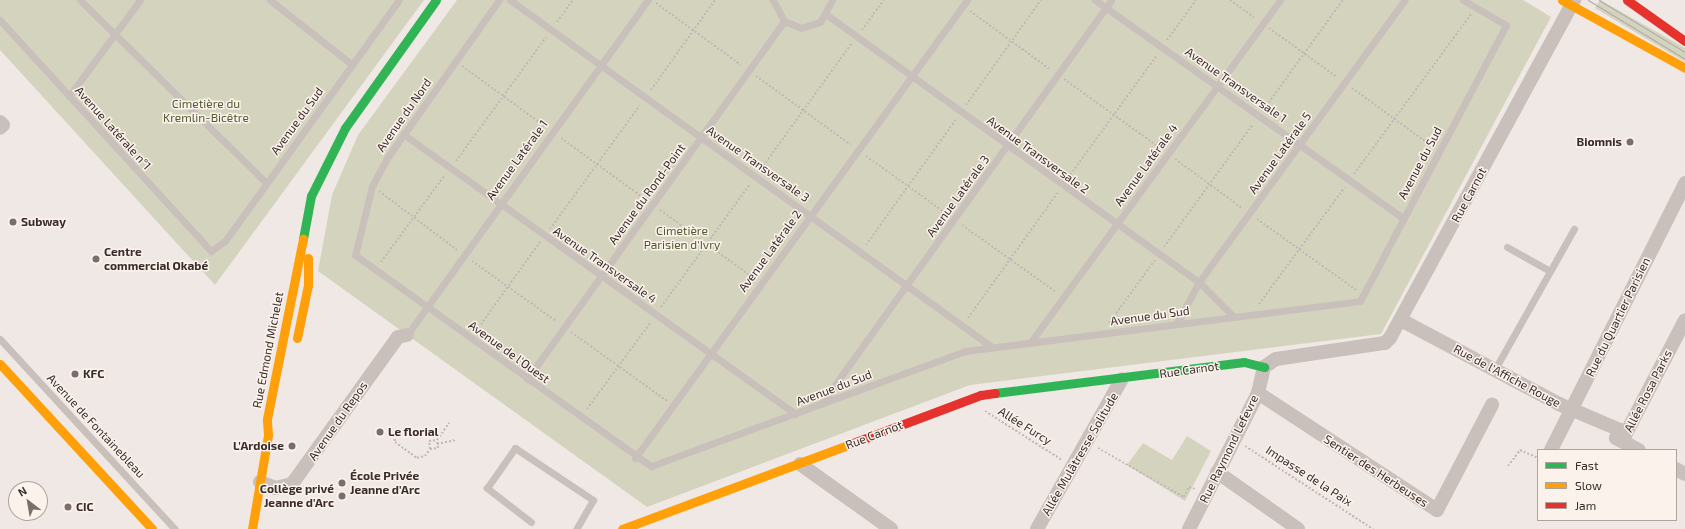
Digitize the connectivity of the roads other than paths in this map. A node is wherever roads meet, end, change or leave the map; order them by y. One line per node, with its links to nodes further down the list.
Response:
1 (80, 0): 23 (lane)
2 (140, 0): 23 (lane)
3 (270, 0): 25 (lane)
4 (399, 0): 25 (lane, Avenue du Sud)
5 (498, 0): 31 (lane, Avenue du Nord)
6 (510, 0): 26 (lane, Avenue Transversale 3)
7 (648, 0): 26 (lane, Avenue Latérale 1)
8 (773, 0): 22 (lane)
9 (832, 0): 20 (lane)
10 (1095, 0): 19 (lane, Avenue Transversale 1)
11 (1111, 0): 19 (lane, Avenue Latérale 3)
12 (1280, 0): 29 (lane, Avenue Latérale 4)
13 (1405, 0): 33 (lane, Avenue Latérale 5)
14 (1463, 0): 40 (lane, Avenue du Sud)
15 (1626, 0): 24 (main road)
16 (1569, 2): 27 (main road); 52 (street, Rue Carnot)
17 (440, 3): 35 (main road, Rue Edmond Michelet)
18 (965, 3): 28 (lane, Avenue Latérale 2)
19 (1106, 8): 29 (lane, Avenue Transversale 1); 34 (lane, Avenue Latérale 3)
20 (826, 15): 22 (lane); 28 (lane, Avenue Transversale 2)
21 (0, 20): 30 (lane, Avenue Latérale n°1)
22 (784, 21): 32 (lane, Avenue du Rond-Point)
23 (115, 34): 30 (lane); 36 (lane)
24 (1685, 41)
25 (351, 64): 36 (lane, Avenue du Sud)
26 (599, 65): 32 (lane, Avenue Transversale 3); 38 (lane, Avenue Latérale 1)
27 (1685, 68)
28 (912, 77): 34 (lane, Avenue Transversale 2); 39 (lane, Avenue Latérale 2)
29 (1218, 85): 33 (lane, Avenue Transversale 1); 41 (lane, Avenue Latérale 4)
30 (69, 96): 44 (lane, Avenue Latérale n°1)
31 (403, 134): 38 (lane, Avenue Transversale 4); 45 (lane, Avenue du Nord)
32 (702, 138): 39 (lane, Avenue Transversale 3); 47 (lane, Avenue du Rond-Point)
33 (1300, 144): 40 (lane, Avenue Transversale 1); 48 (lane, Avenue Latérale 5)
34 (1007, 146): 41 (lane, Avenue Transversale 2); 49 (lane, Avenue Latérale 3)
35 (321, 179): 59 (main road, Rue Edmond Michelet); 79 (main road, Rue Edmond Michelet)
36 (266, 183): 44 (lane, Avenue du Sud)
37 (1685, 183): 69 (street, Rue du Quartier Parisien)
38 (499, 204): 47 (lane, Avenue Transversale 4); 50 (lane, Avenue Latérale 1)
39 (811, 214): 49 (lane, Avenue Transversale 3); 60 (lane, Avenue Latérale 2)
40 (1403, 218): 51 (lane, Avenue du Sud)
41 (1116, 224): 48 (lane, Avenue Transversale 2); 57 (lane, Avenue Latérale 4)
42 (1574, 229): 46 (lane)
43 (1507, 247): 46 (lane)
44 (211, 251)
45 (354, 255): 50 (lane, Avenue de l'Ouest)
46 (1550, 271): 63 (lane)
47 (602, 276): 60 (lane, Avenue Transversale 4); 64 (lane, Avenue du Rond-Point)
48 (1199, 282): 51 (lane, Avenue Transversale 2); 54 (lane, Avenue Latérale 5)
49 (908, 285): 58 (lane, Avenue Transversale 3); 67 (lane, Avenue Latérale 3)
50 (427, 308): 55 (lane, Avenue Latérale 1); 64 (lane, Avenue de l'Ouest)
51 (1233, 316): 54 (lane, Avenue du Sud)
52 (1401, 320): 62 (street, Rue Carnot); 63 (street, Rue de l'Affiche Rouge)
53 (1685, 320): 72 (street, Allée Rosa Parks)
54 (1177, 323): 57 (lane, Avenue du Sud)
55 (407, 335): 79 (street, Avenue du Repos)
56 (0, 339): 83 (lane, Avenue de Fontainebleau)
57 (1030, 344): 58 (lane, Avenue du Sud)
58 (992, 346): 67 (lane, Avenue du Sud)
59 (294, 352)
60 (710, 352): 70 (lane, Avenue Transversale 4); 75 (lane, Avenue Latérale 2)
61 (0, 364): 82 (main road)
62 (1264, 367): 65 (main road, Rue Carnot); 66 (street, Rue Raymond Lefevre)
63 (1495, 369): 69 (street, Rue de l'Affiche Rouge)
64 (527, 379): 75 (lane, Avenue de l'Ouest)
65 (1122, 379): 76 (main road, Rue Carnot); 89 (street, Allée Mulâtresse Solitude)
66 (1258, 393): 68 (street, Sentier des Herbeuses); 78 (street, Rue Raymond Lefevre)
67 (821, 404): 70 (lane, Avenue du Sud)
68 (1492, 405)
69 (1572, 410): 72 (street, Rue de l'Affiche Rouge); 73 (street, Rue du Quartier Parisien)
70 (795, 414): 77 (lane, Avenue du Sud)
71 (278, 427): 79 (main road, Rue Edmond Michelet)
72 (1622, 441): 74 (street)
73 (1552, 449)
74 (1636, 449)
75 (635, 458): 77 (lane, Avenue de l'Ouest)
76 (800, 464): 81 (main road, Rue Carnot); 88 (street)
77 (651, 466)
78 (1214, 478): 90 (street, Rue Raymond Lefevre); 91 (street)
79 (264, 483): 84 (main road, Rue Edmond Michelet); 85 (main road, Rue Edmond Michelet)
80 (531, 522): 86 (lane)
81 (644, 525): 87 (main road, Rue Carnot)
82 (152, 529)
83 (175, 529)
84 (252, 529)
85 (263, 529)
86 (576, 529)
87 (622, 529)
88 (891, 529)
89 (1037, 529)
90 (1189, 529)
91 (1298, 529)

